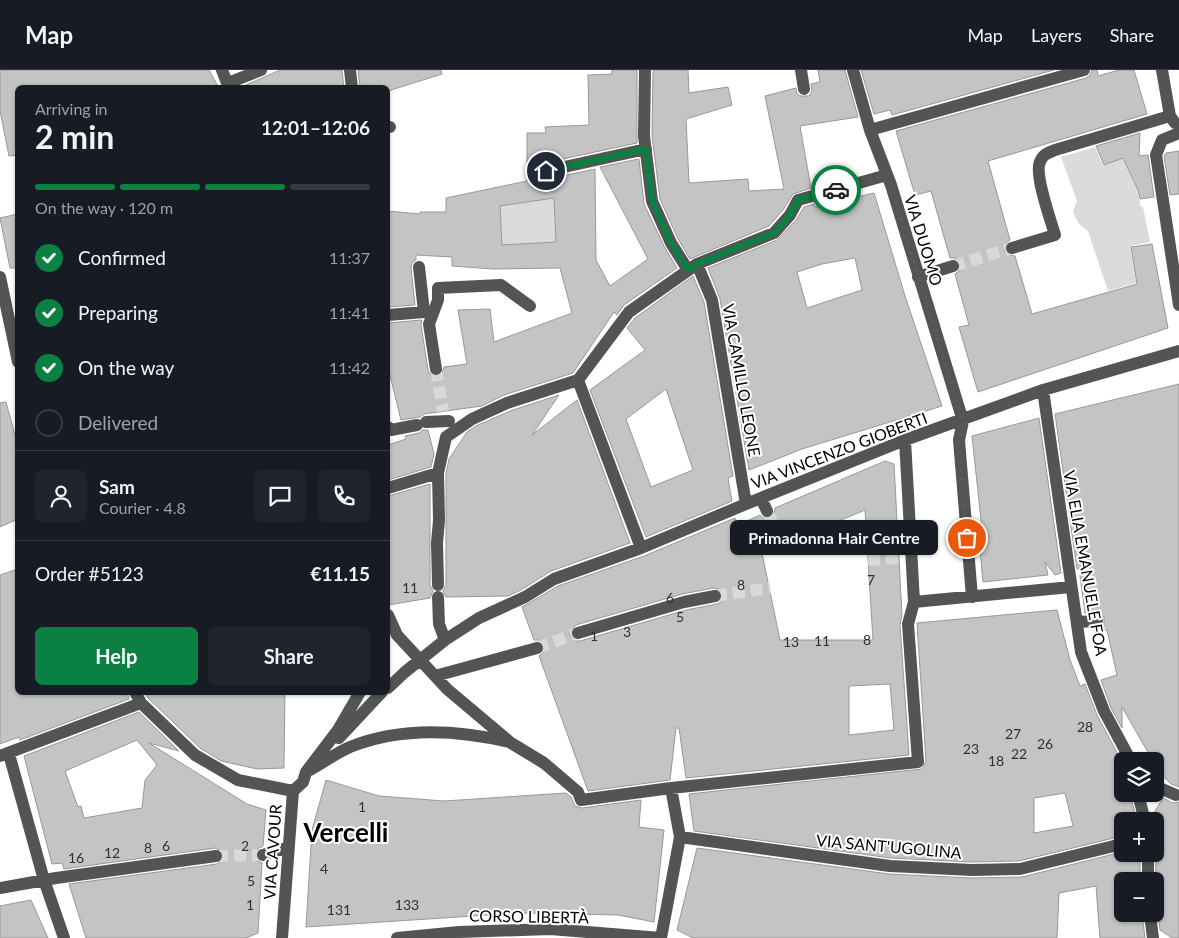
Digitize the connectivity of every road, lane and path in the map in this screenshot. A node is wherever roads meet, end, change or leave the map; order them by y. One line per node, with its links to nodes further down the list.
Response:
1 (222, 70): 9 (street)
2 (261, 70): 9 (street)
3 (350, 70): 10 (street)
4 (644, 70): 15 (street, VIA CAMILLO LEONE)
5 (801, 70): 11 (street)
6 (853, 70): 13 (street, VIA DUOMO)
7 (1084, 70): 13 (street)
8 (1162, 70): 12 (street)
9 (228, 85)
10 (352, 85)
11 (804, 88)
12 (1170, 116): 14 (street); 18 (street)
13 (870, 130): 17 (street, VIA DUOMO)
14 (1179, 131): 24 (street)
15 (646, 149): 16 (street); 21 (street, VIA CAMILLO LEONE)
16 (546, 171)
17 (887, 175): 21 (street); 23 (street, VIA DUOMO)
18 (1012, 248)
19 (953, 266): 23 (street)
20 (419, 267): 26 (street)
21 (693, 267): 30 (street); 39 (street, VIA CAMILLO LEONE)
22 (0, 277): 27 (street)
23 (918, 277): 32 (street, VIA DUOMO)
24 (1179, 305)
25 (530, 306): 29 (street)
26 (390, 315)
27 (15, 348)
28 (1179, 351): 31 (street, VIA VINCENZO GIOBERTI)
29 (436, 369)
30 (578, 380): 33 (street); 41 (street)
31 (1042, 390): 32 (street, VIA VINCENZO GIOBERTI); 42 (street, VIA ELIA EMANUELE FOA)
32 (963, 420): 35 (street, VIA VINCENZO GIOBERTI); 44 (street)
33 (449, 421): 34 (street); 36 (street)
34 (390, 429)
35 (905, 440): 38 (street, VIA VINCENZO GIOBERTI); 45 (street)
36 (438, 473): 37 (street); 50 (street)
37 (390, 487)
38 (761, 498): 39 (street, VIA VINCENZO GIOBERTI); 40 (street)
39 (746, 504): 41 (street, VIA VINCENZO GIOBERTI)
40 (767, 512)
41 (640, 548): 50 (street, VIA VINCENZO GIOBERTI)
42 (1071, 587): 44 (street); 48 (street, VIA ELIA EMANUELE FOA)
43 (715, 596): 49 (street)
44 (972, 598): 45 (street)
45 (914, 602): 62 (street)
46 (390, 620): 52 (street)
47 (1096, 621): 48 (street)
48 (1077, 622): 59 (street, VIA ELIA EMANUELE FOA)
49 (578, 633)
50 (445, 640): 52 (street, VIA VINCENZO GIOBERTI)
51 (537, 648): 53 (street)
52 (419, 660): 53 (street); 54 (street, VIA VINCENZO GIOBERTI)
53 (435, 676): 58 (street)
54 (390, 686)
55 (358, 695): 61 (street)
56 (379, 695): 61 (street)
57 (138, 698): 60 (street); 64 (street)
58 (511, 743): 61 (street); 62 (street)
59 (1126, 752)
60 (4, 755): 71 (street)
61 (306, 772): 64 (street, VIA CAVOUR)
62 (671, 788): 66 (street)
63 (1164, 790): 65 (street)
64 (293, 791): 68 (street, VIA CAVOUR)
65 (1176, 795)
66 (680, 837): 67 (street, VIA SANT'UGOLINA); 77 (street)
67 (1114, 846)
68 (289, 847): 69 (street); 75 (street, VIA CAVOUR)
69 (263, 855)
70 (216, 856): 71 (street)
71 (44, 880): 72 (street); 74 (street)
72 (0, 888)
73 (1151, 922): 78 (street)
74 (64, 938)
75 (282, 938)
76 (397, 938): 77 (street, CORSO LIBERTÀ)
77 (661, 938)
78 (1153, 938)

